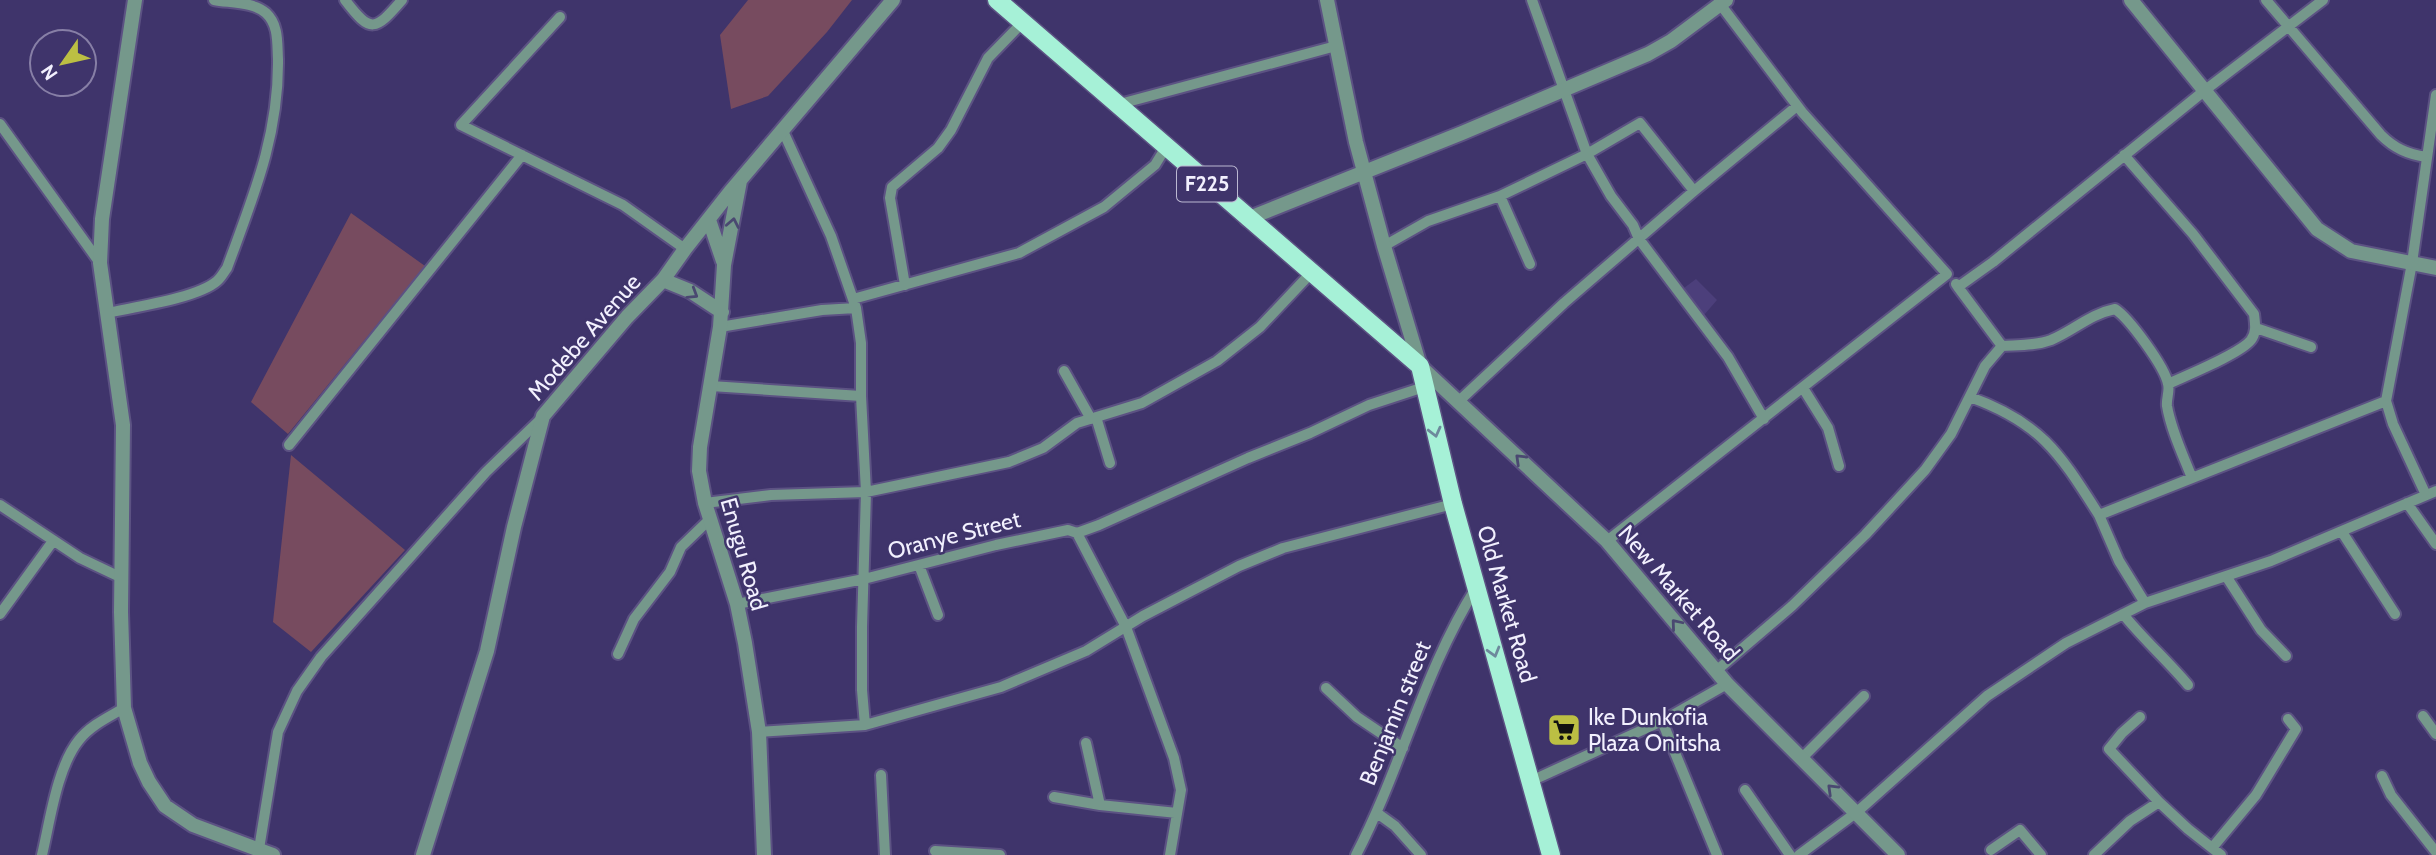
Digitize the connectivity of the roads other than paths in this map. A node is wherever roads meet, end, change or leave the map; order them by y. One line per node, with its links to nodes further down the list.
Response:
1 (135, 0): 38 (street)
2 (214, 0): 49 (street)
3 (345, 0): 4 (street)
4 (402, 0)
5 (893, 0): 23 (street, Modebe Avenue)
6 (997, 0): 14 (main road, F225)
7 (1327, 0): 16 (street)
8 (1532, 0): 17 (street)
9 (2131, 0): 18 (street)
10 (2266, 0): 15 (street)
11 (2323, 0): 15 (street)
12 (1723, 2): 17 (street); 21 (street)
13 (560, 17): 26 (street)
14 (1022, 23): 20 (main road, F225); 46 (street)
15 (2287, 27): 18 (street); 28 (street)
16 (1336, 46): 20 (street); 29 (street)
17 (1564, 90): 25 (street); 29 (street)
18 (2204, 91): 27 (street); 39 (street)
19 (2436, 95): 28 (street)
20 (1106, 99): 24 (main road, F225)
21 (1797, 106): 31 (street); 44 (street)
22 (0, 124): 38 (street)
23 (783, 131): 30 (street, Modebe Avenue); 48 (street)
24 (1166, 147): 33 (main road, F225); 46 (street)
25 (1587, 154): 31 (street); 32 (street); 35 (street)
26 (522, 155): 37 (street); 67 (street)
27 (2124, 155): 47 (street); 51 (street)
28 (2426, 158): 39 (street)
29 (1365, 172): 33 (street); 36 (street)
30 (741, 180): 34 (street, Modebe Avenue); 41 (street, one-way to 30)
31 (1694, 191): 35 (street)
32 (1500, 196): 36 (street); 40 (street)
33 (1247, 219): 43 (main road, F225)
34 (709, 220): 37 (street, Modebe Avenue); 41 (street)
35 (1639, 239): 62 (street); 66 (street)
36 (1384, 246): 54 (street)
37 (685, 249): 45 (street, Modebe Avenue)
38 (100, 263): 49 (street)
39 (2412, 263): 42 (street); 63 (street)
40 (1530, 264)
41 (724, 265): 50 (street, Enugu Road)
42 (2436, 268)
43 (1311, 273): 54 (main road, F225); 65 (street)
44 (1947, 274): 47 (street); 59 (street)
45 (663, 281): 50 (street, one-way to 50); 64 (street, Modebe Avenue)
46 (905, 285): 48 (street)
47 (1958, 287): 52 (street)
48 (854, 304): 50 (street); 60 (street)
49 (107, 313): 86 (street)
50 (721, 320): 57 (street, Enugu Road)
51 (2256, 328): 53 (street); 56 (street)
52 (2002, 346): 56 (street); 61 (street)
53 (2311, 347)
54 (1420, 366): 58 (main road, Old Market Road); 62 (street, New Market Road)
55 (1064, 371): 65 (street)
56 (2168, 384): 70 (street)
57 (711, 386): 60 (street); 73 (street, Enugu Road)
58 (1424, 387): 74 (main road, Old Market Road, one-way to 74); 80 (street, Oranye Street)
59 (1803, 388): 66 (street); 69 (street)
60 (861, 396): 71 (street)
61 (1970, 397): 77 (street); 98 (street)
62 (1459, 401): 82 (street, New Market Road, one-way to 62)
63 (2386, 401): 70 (street); 72 (street)
64 (543, 416): 127 (street); 130 (street, Modebe Avenue)
65 (1094, 418): 68 (street); 71 (street)
66 (1765, 419): 82 (street)
67 (289, 445)
68 (1110, 463)
69 (1839, 466)
70 (2192, 478): 77 (street)
71 (866, 492): 73 (street); 87 (street)
72 (2431, 493): 75 (street)
73 (705, 503): 78 (street, Enugu Road)
74 (1453, 503): 88 (main road, Old Market Road); 95 (street)
75 (2407, 503): 79 (street); 83 (street)
76 (0, 505): 81 (street)
77 (2099, 516): 89 (street)
78 (710, 519): 90 (street, Enugu Road); 96 (street)
79 (2342, 532): 85 (street); 93 (street)
80 (1077, 533): 84 (street, Oranye Street); 95 (street)
81 (53, 541): 86 (street); 91 (street)
82 (1606, 541): 98 (street, New Market Road, one-way to 82)
83 (2436, 544)
84 (919, 565): 87 (street, Oranye Street); 94 (street)
85 (2226, 576): 89 (street); 97 (street)
86 (122, 578): 103 (street)
87 (863, 579): 90 (street, Oranye Street); 108 (street)
88 (1476, 588): 112 (street, Benjamin street); 116 (main road, Old Market Road, one-way to 116)
89 (2145, 603): 92 (street)
90 (737, 604): 109 (street, Enugu Road)
91 (0, 614)
92 (2123, 614): 100 (street); 121 (street)
93 (2395, 614)
94 (938, 615)
95 (1126, 627): 108 (street); 122 (street)
96 (618, 654)
97 (2286, 656)
98 (1716, 671): 99 (street, New Market Road)
99 (1727, 684): 107 (street); 113 (street, New Market Road)
100 (2188, 685)
101 (1326, 688): 112 (street)
102 (1864, 696): 113 (street)
103 (124, 708): 127 (street); 129 (street)
104 (2423, 716): 110 (street)
105 (2140, 717): 119 (street)
106 (2288, 719): 126 (street)
107 (1661, 721): 116 (street); 138 (street)
108 (865, 725): 109 (street)
109 (759, 732): 131 (street, Enugu Road)
110 (2436, 734)
111 (1086, 743): 120 (street)
112 (1403, 748): 123 (street, Benjamin street)
113 (1801, 759): 121 (street, New Market Road, one-way to 113)
114 (881, 775): 132 (street)
115 (2382, 776): 128 (street)
116 (1531, 781): 137 (main road, Old Market Road)
117 (1745, 790): 139 (street)
118 (1055, 797): 120 (street)
119 (2159, 802): 126 (street); 143 (street)
120 (1100, 805): 122 (street)
121 (1857, 812): 140 (street); 141 (street, New Market Road)
122 (1177, 813): 134 (street)
123 (1377, 813): 135 (street, Benjamin street); 136 (street)
124 (1991, 850): 142 (street)
125 (934, 851): 133 (street)
126 (2217, 851)
127 (266, 852)
128 (2436, 854)
129 (41, 855)
130 (423, 855)
131 (764, 855)
132 (885, 855)
133 (1000, 855)
134 (1170, 855)
135 (1356, 855)
136 (1421, 855)
137 (1549, 855)
138 (1717, 855)
139 (1790, 855)
140 (1800, 855)
141 (1898, 855)
142 (2041, 855)
143 (2094, 855)

